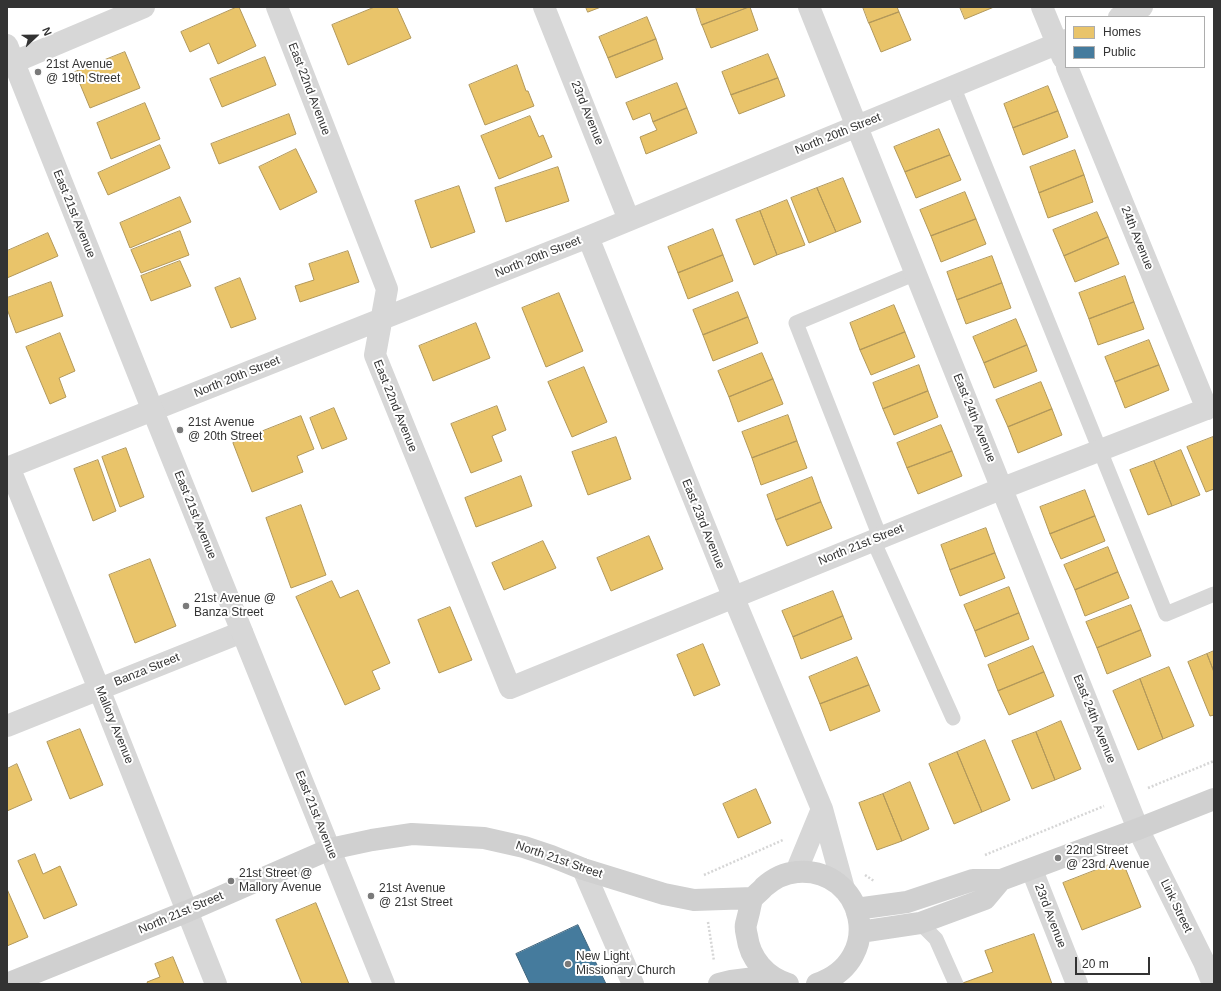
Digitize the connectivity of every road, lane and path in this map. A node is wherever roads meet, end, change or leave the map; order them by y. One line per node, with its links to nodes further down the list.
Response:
1 (144, 7): 9 (street)
2 (277, 7): 17 (street, East 22nd Avenue)
3 (544, 7): 14 (street, 23rd Avenue)
4 (809, 7): 13 (street, East 24th Avenue)
5 (1042, 7): 8 (street, 24th Avenue)
6 (1142, 7): 7 (street)
7 (1121, 16)
8 (1062, 42): 10 (street, 24th Avenue); 12 (street, North 20th Street)
9 (9, 57): 19 (street, East 21st Avenue)
10 (1065, 60)
11 (1067, 68): 18 (street, 24th Avenue)
12 (954, 86): 13 (street, North 20th Street); 20 (lane)
13 (857, 126): 14 (street, North 20th Street); 16 (street, East 24th Avenue)
14 (629, 220): 15 (street, North 20th Street)
15 (588, 237): 17 (street, North 20th Street); 25 (street, East 23rd Avenue)
16 (916, 273): 22 (street, East 24th Avenue); 23 (lane)
17 (381, 320): 19 (street, North 20th Street); 27 (street, East 22nd Avenue)
18 (1211, 408): 20 (street, North 21st Street)
19 (152, 411): 21 (street, North 20th Street); 26 (street, East 21st Avenue)
20 (1100, 450): 22 (street, North 21st Street); 24 (lane)
21 (8, 468): 28 (street, Mallory Avenue)
22 (1003, 488): 23 (street, North 21st Street); 36 (street, East 24th Avenue)
23 (876, 539): 25 (street, North 21st Street); 29 (lane)
24 (1214, 594)
25 (733, 596): 27 (street, North 21st Street); 35 (street, East 23rd Avenue)
26 (242, 632): 28 (street, Banza Street); 38 (street, East 21st Avenue)
27 (510, 688)
28 (99, 689): 30 (street, Banza Street); 50 (street, Mallory Avenue)
29 (953, 718)
30 (7, 726)
31 (1214, 761): 32 (path)
32 (1144, 789)
33 (1214, 800): 36 (main road)
34 (1104, 806): 39 (path)
35 (822, 809): 43 (street); 47 (street, East 23rd Avenue)
36 (1138, 829): 41 (main road); 54 (street, Link Street)
37 (789, 837): 44 (path)
38 (330, 849): 40 (main road, North 21st Street); 50 (main road, North 21st Street); 60 (street, East 21st Avenue)
39 (980, 857)
40 (583, 869): 48 (main road, North 21st Street); 61 (street)
41 (1032, 870): 45 (main road); 64 (street, 23rd Avenue)
42 (861, 871): 46 (path)
43 (796, 872): 47 (main road); 48 (main road)
44 (701, 876)
45 (1001, 880): 49 (main road); 52 (main road)
46 (879, 883)
47 (844, 889): 49 (main road)
48 (752, 898): 57 (main road)
49 (856, 909): 53 (main road)
50 (188, 911): 58 (main road, North 21st Street); 59 (street, Mallory Avenue)
51 (708, 922): 55 (path)
52 (920, 923): 53 (main road); 63 (lane)
53 (860, 932): 56 (main road)
54 (1209, 960): 65 (street, Link Street)
55 (717, 976): 57 (main road)
56 (842, 976): 62 (main road)
57 (779, 980)
58 (7, 984)
59 (216, 984)
60 (384, 984)
61 (634, 984)
62 (817, 984)
63 (956, 984)
64 (1077, 984)
65 (1213, 984)

